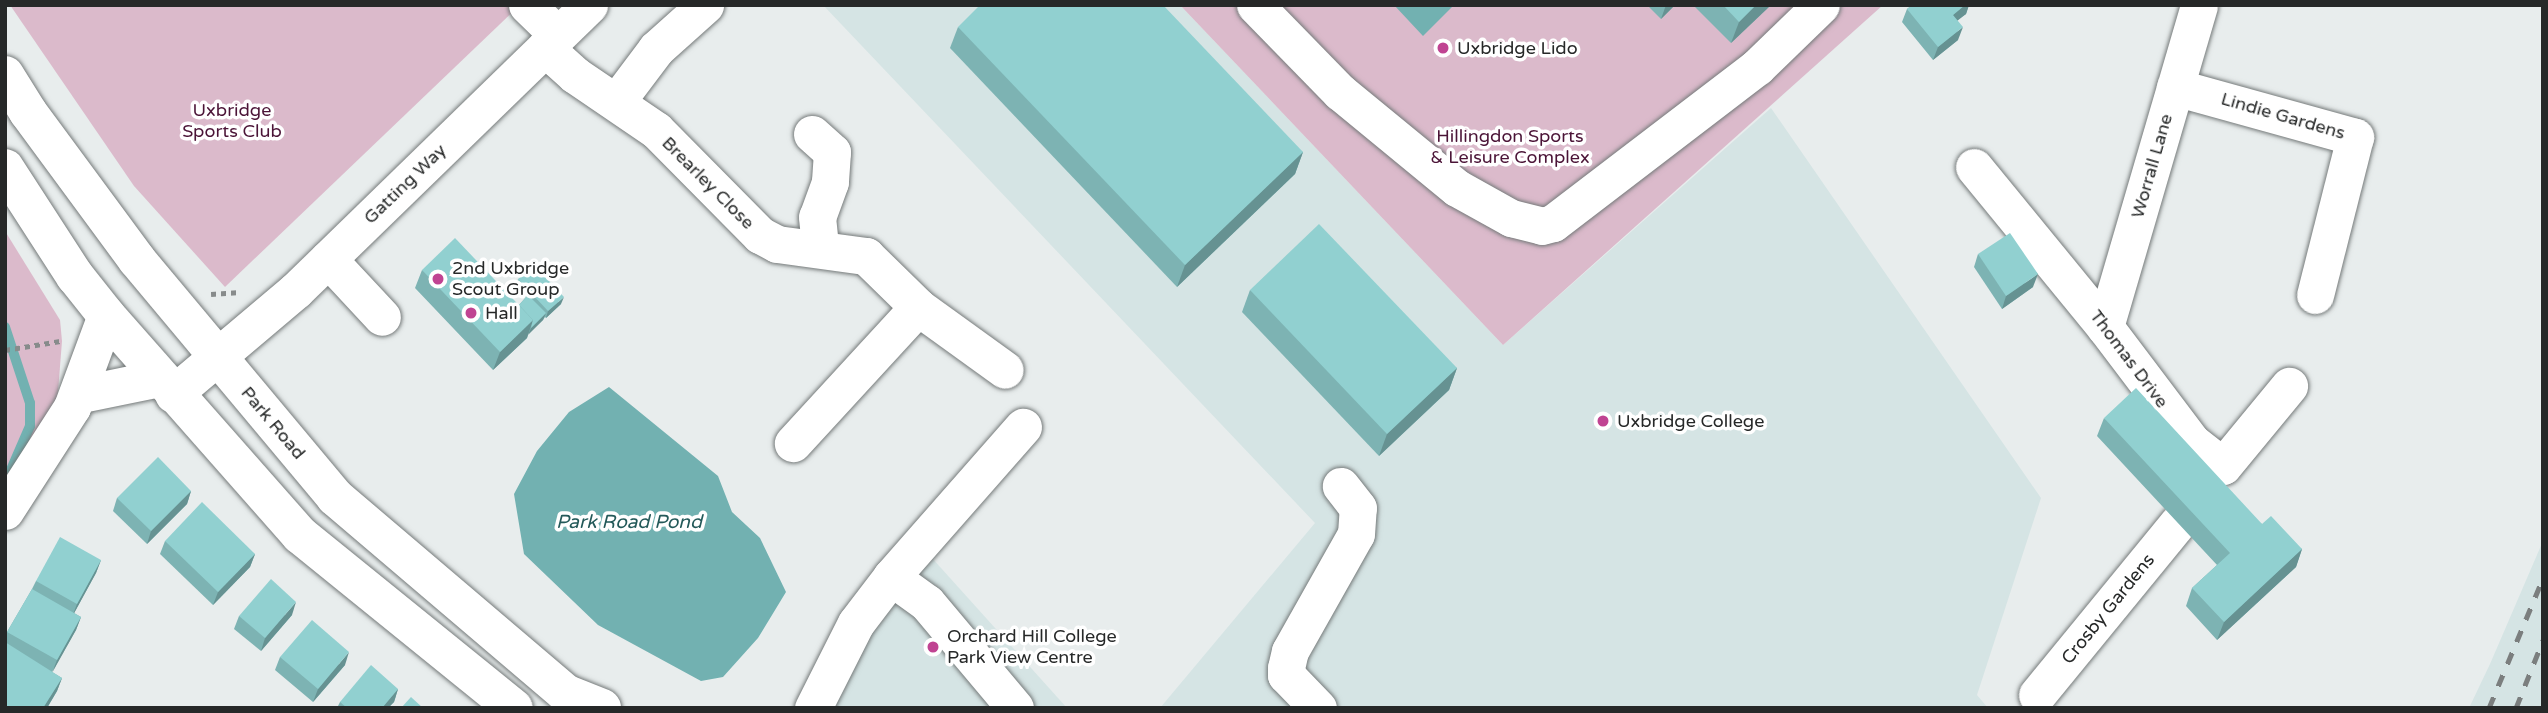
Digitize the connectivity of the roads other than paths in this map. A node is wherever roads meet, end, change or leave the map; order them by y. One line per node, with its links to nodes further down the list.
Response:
1 (527, 5): 7 (street, Brearley Close)
2 (589, 5): 7 (street, Gatting Way)
3 (705, 5): 10 (street)
4 (1255, 5): 5 (street)
5 (1821, 5)
6 (2199, 5): 9 (street, Worrall Lane)
7 (551, 41): 10 (street, Brearley Close); 15 (street, Gatting Way)
8 (5, 75): 21 (main road, Park Road)
9 (2175, 87): 16 (street, Lindie Gardens); 20 (street, Worrall Lane)
10 (617, 101): 14 (street, Brearley Close)
11 (812, 134): 14 (street)
12 (1973, 167): 20 (street, Thomas Drive)
13 (5, 168): 18 (main road)
14 (820, 247): 17 (street, Brearley Close)
15 (328, 259): 19 (street); 21 (street, Gatting Way)
16 (2315, 295)
17 (918, 307): 22 (street, Brearley Close); 27 (street)
18 (106, 315): 23 (main road); 25 (street)
19 (382, 317)
20 (2105, 327): 24 (street, Thomas Drive)
21 (217, 358): 23 (street, Gatting Way); 34 (main road, Park Road)
22 (1006, 370)
23 (167, 386): 25 (street); 33 (main road)
24 (2289, 386)
25 (77, 395): 29 (street)
26 (1023, 428): 31 (street)
27 (793, 443)
28 (1341, 486): 37 (street)
29 (5, 511)
30 (2178, 523): 32 (street, Crosby Gardens)
31 (891, 577): 35 (street); 36 (street)
32 (2037, 695)
33 (514, 708)
34 (603, 708)
35 (813, 708)
36 (1015, 708)
37 (1318, 708)

